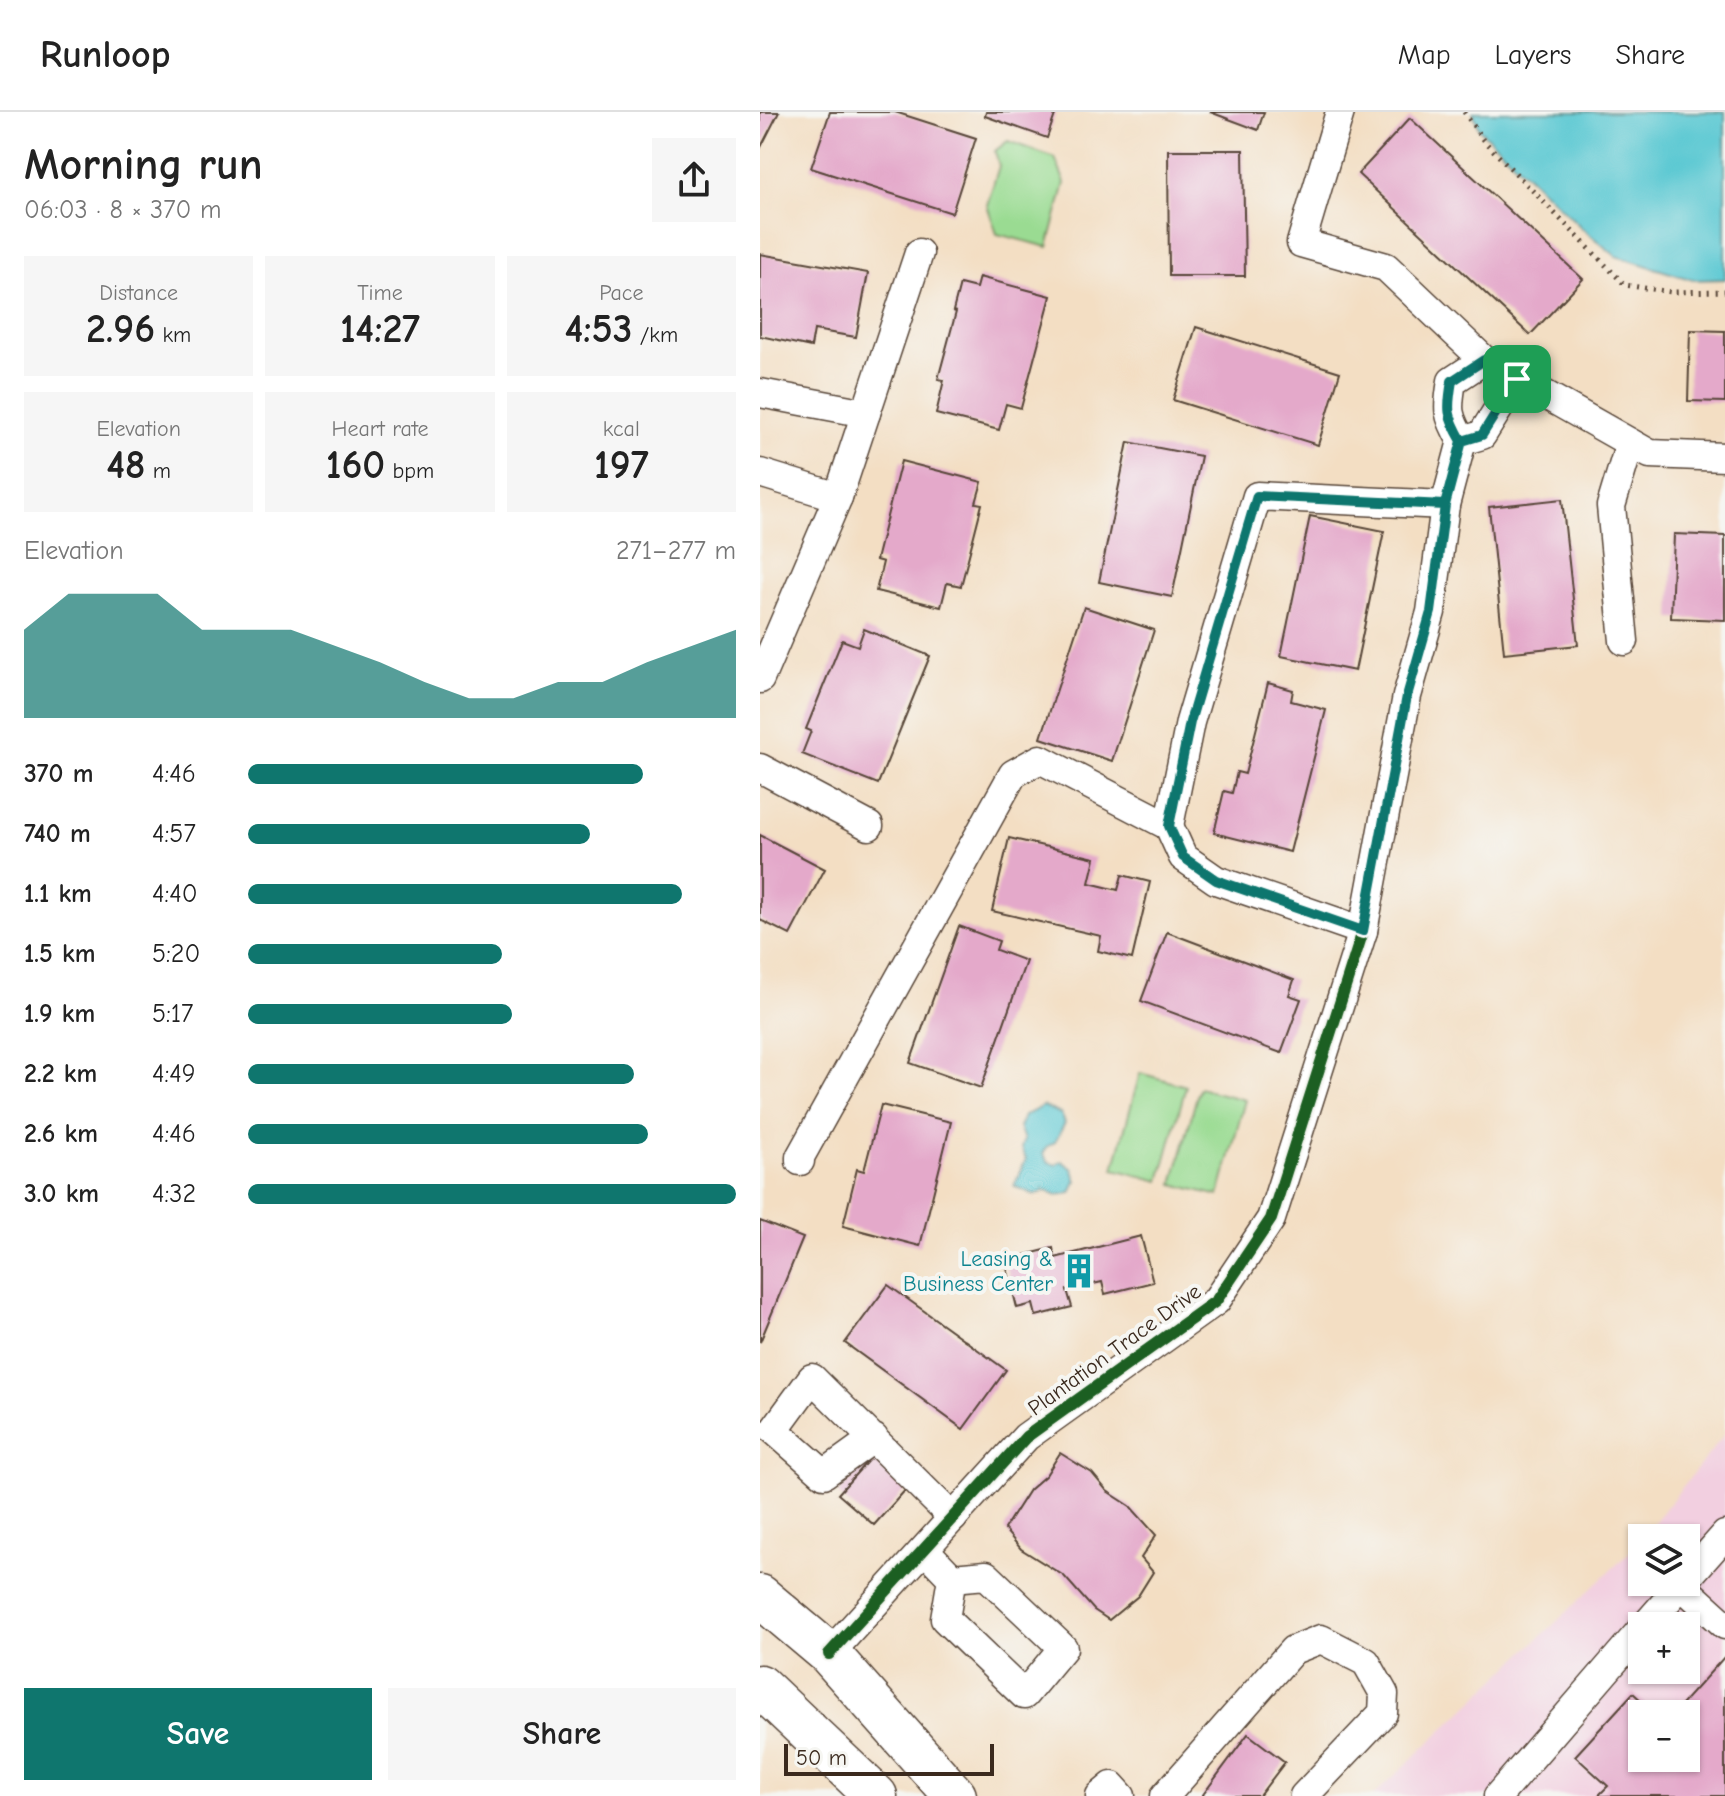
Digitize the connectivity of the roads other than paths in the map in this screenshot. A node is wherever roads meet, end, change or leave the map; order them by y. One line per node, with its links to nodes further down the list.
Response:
1 (1340, 112): 3 (street)
2 (919, 253): 6 (street)
3 (1484, 360): 4 (street); 7 (street)
4 (1517, 379): 7 (street); 8 (street)
5 (760, 393): 6 (street)
6 (866, 413): 11 (street)
7 (1462, 441): 12 (street, Plantation Trace Drive)
8 (1630, 443): 9 (street); 13 (street)
9 (1725, 457)
10 (760, 473): 11 (street)
11 (838, 497): 14 (street)
12 (1445, 505): 17 (street); 18 (street, Plantation Trace Drive)
13 (1624, 641)
14 (760, 679)
15 (760, 768): 16 (street)
16 (869, 826)
17 (1169, 826): 18 (street); 19 (street)
18 (1363, 931): 21 (street, Plantation Trace Drive)
19 (800, 1161)
20 (874, 1438): 20 (street); 21 (street)
21 (953, 1518): 23 (street, Plantation Trace Drive)
22 (1725, 1535): 24 (street)
23 (925, 1550): 25 (street); 33 (street, Plantation Trace Drive)
24 (1700, 1563)
25 (952, 1578): 25 (street)
26 (760, 1596): 33 (highway)
27 (1671, 1596): 29 (street)
28 (1697, 1596): 30 (street)
29 (1657, 1612)
30 (1725, 1625)
31 (760, 1626): 33 (highway)
32 (1628, 1645): 41 (street)
33 (829, 1654): 36 (highway)
34 (760, 1686): 35 (highway)
35 (876, 1796)
36 (955, 1796)
37 (1100, 1796): 38 (street)
38 (1121, 1796)
39 (1165, 1796): 40 (street)
40 (1304, 1796)
41 (1498, 1796)

